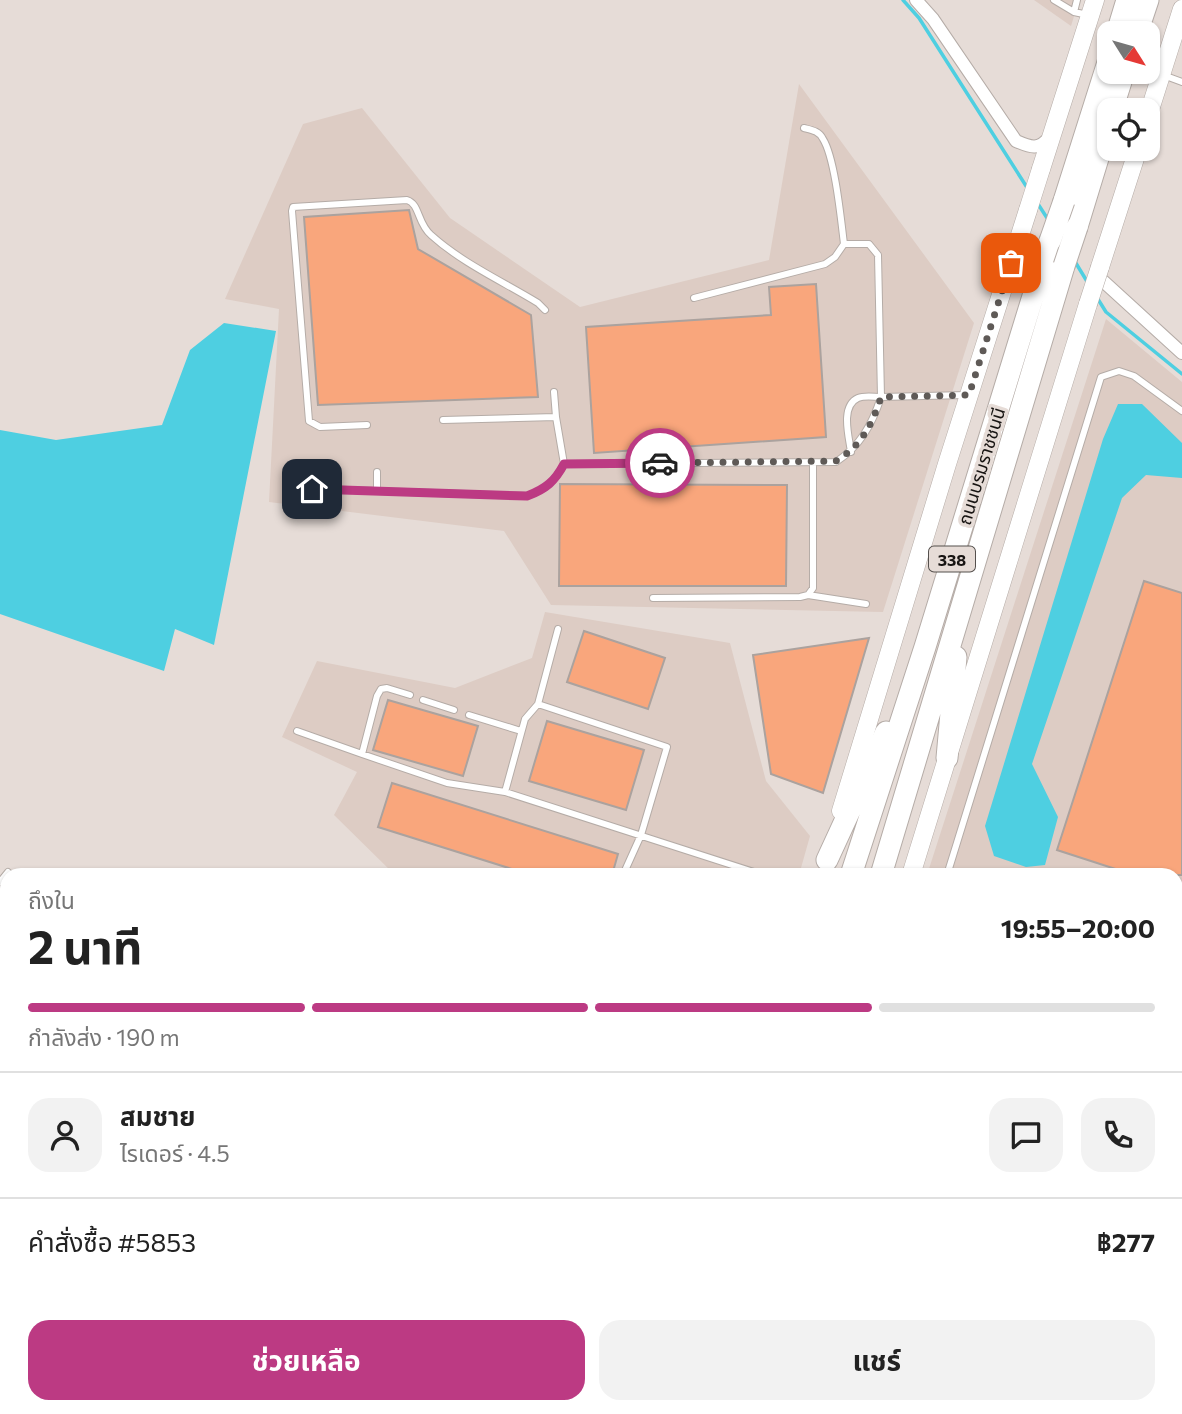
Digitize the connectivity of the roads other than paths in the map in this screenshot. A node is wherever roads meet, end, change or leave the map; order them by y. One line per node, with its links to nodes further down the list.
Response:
1 (916, 0): 16 (street)
2 (1054, 0): 6 (lane)
3 (1077, 0): 6 (lane)
4 (1127, 0): 8 (highway)
5 (1148, 0): 9 (highway)
6 (1086, 9): 16 (main road)
7 (1182, 9): 10 (main road)
8 (1121, 21)
9 (1141, 21)
10 (1175, 48): 11 (main road)
11 (1161, 74): 12 (lane); 14 (main road)
12 (1182, 82)
13 (1101, 84): 42 (highway, ถนนบรมราชชนนี / 338, bridge)
14 (1154, 98)
15 (804, 128): 19 (lane)
16 (1053, 134): 25 (main road, bridge)
17 (1097, 161): 40 (highway, ถนนบรมราชชนนี / 338, bridge)
18 (1135, 161): 20 (main road)
19 (844, 244): 21 (lane); 26 (lane)
20 (1102, 274): 23 (street); 51 (main road, bridge)
21 (694, 298)
22 (545, 310): 30 (lane)
23 (1182, 353)
24 (554, 392): 28 (lane)
25 (969, 395): 26 (lane); 54 (main road)
26 (881, 397): 31 (lane); 31 (lane)
27 (1182, 411): 60 (lane)
28 (556, 416): 29 (lane); 33 (lane)
29 (443, 420)
30 (367, 425)
31 (851, 452): 32 (lane)
32 (813, 462): 33 (lane); 37 (lane)
33 (564, 464): 36 (lane)
34 (377, 472): 36 (lane)
35 (290, 488): 36 (lane)
36 (377, 491)
37 (808, 595): 38 (lane); 39 (lane)
38 (653, 598)
39 (866, 604)
40 (959, 613): 51 (highway); 58 (highway, ถนนบรมราชชนนี / 338)
41 (558, 629): 45 (lane)
42 (925, 647): 54 (highway); 57 (highway, ถนนบรมราชชนนี / 338)
43 (410, 695): 50 (lane)
44 (423, 700): 46 (lane)
45 (538, 704): 48 (lane); 53 (lane)
46 (454, 710)
47 (469, 715): 48 (lane)
48 (521, 731): 52 (lane)
49 (297, 732): 50 (lane)
50 (362, 754): 52 (lane)
51 (947, 758): 59 (main road)
52 (505, 792): 53 (lane)
53 (641, 835): 55 (lane); 56 (lane)
54 (824, 867)
55 (626, 868)
56 (742, 868)
57 (853, 868)
58 (883, 868)
59 (913, 868)
60 (949, 868)

